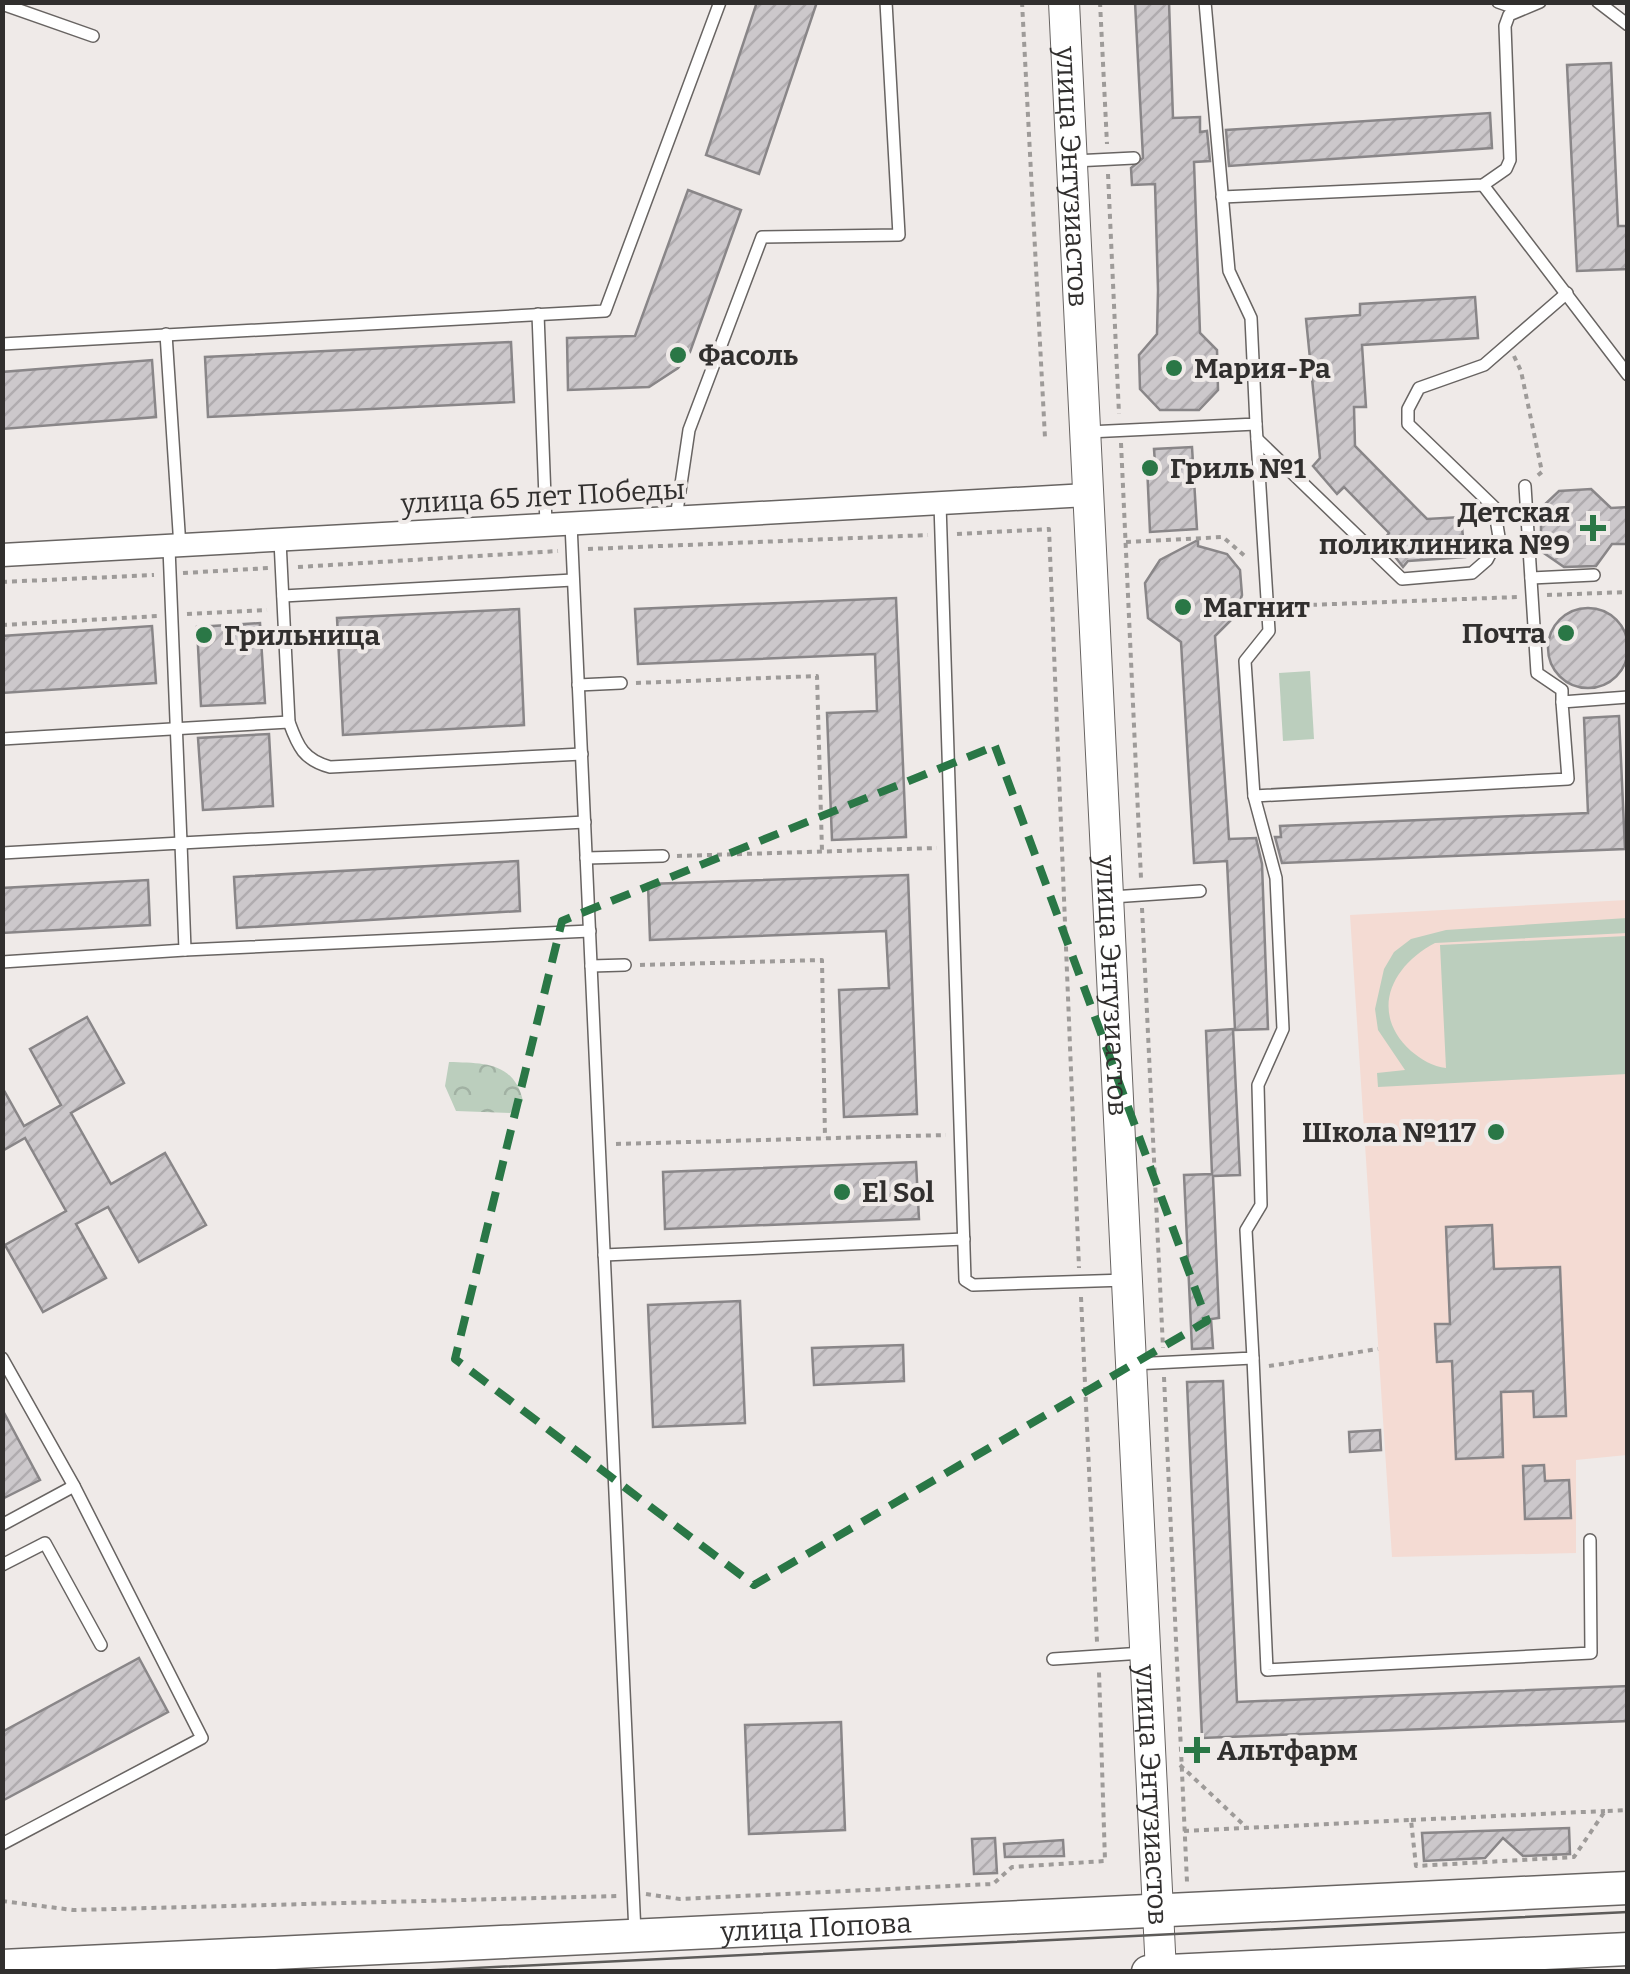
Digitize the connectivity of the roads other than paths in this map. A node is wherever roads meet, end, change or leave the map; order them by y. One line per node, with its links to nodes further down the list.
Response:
1 (720, 2): 17 (lane)
2 (886, 2): 27 (lane)
3 (1064, 2): 13 (street, улица Энтузиастов)
4 (1205, 2): 15 (lane)
5 (1498, 2): 9 (lane)
6 (1540, 2): 9 (lane)
7 (1598, 2): 10 (lane)
8 (2, 4): 11 (lane)
9 (1518, 9): 14 (lane)
10 (1628, 25)
11 (93, 36)
12 (1134, 158): 13 (lane)
13 (1072, 161): 22 (street, улица Энтузиастов)
14 (1482, 185): 15 (lane); 16 (lane)
15 (1222, 197): 21 (lane)
16 (1567, 293): 20 (lane); 23 (lane)
17 (538, 314): 18 (lane); 29 (lane)
18 (166, 334): 19 (lane); 31 (lane)
19 (2, 344)
20 (1628, 375)
21 (1256, 424): 22 (lane); 23 (lane)
22 (1084, 433): 25 (street, улица Энтузиастов)
23 (1256, 440): 45 (lane)
24 (1526, 486): 34 (lane)
25 (1087, 495): 26 (street, улица 65 лет Победы); 52 (street, улица Энтузиастов)
26 (940, 504): 27 (street, улица 65 лет Победы); 58 (lane)
27 (676, 518): 28 (street, улица 65 лет Победы)
28 (571, 524): 29 (street, улица 65 лет Победы); 35 (lane)
29 (546, 525): 30 (street, улица 65 лет Победы)
30 (280, 541): 31 (street, улица 65 лет Победы); 36 (lane)
31 (174, 548): 32 (street, улица 65 лет Победы); 42 (lane)
32 (2, 554)
33 (1594, 576): 34 (lane)
34 (1531, 578): 40 (lane)
35 (573, 580): 36 (lane); 38 (lane)
36 (284, 602): 41 (lane)
37 (621, 683): 38 (lane)
38 (578, 685): 44 (lane)
39 (1628, 698): 40 (lane)
40 (1562, 702): 45 (lane)
41 (290, 722): 42 (lane); 44 (lane)
42 (176, 729): 43 (lane); 47 (lane)
43 (2, 738)
44 (582, 754): 46 (lane)
45 (1254, 796): 62 (lane)
46 (585, 822): 47 (lane); 50 (lane)
47 (181, 843): 48 (lane); 54 (lane)
48 (2, 854)
49 (663, 856): 50 (lane)
50 (586, 858): 53 (lane)
51 (1200, 891): 52 (lane)
52 (1108, 897): 60 (street, улица Энтузиастов)
53 (590, 930): 54 (lane); 57 (lane)
54 (185, 950): 55 (lane)
55 (2, 962)
56 (625, 965): 57 (lane)
57 (591, 966): 59 (lane)
58 (964, 1239): 59 (lane); 60 (lane)
59 (604, 1256): 74 (lane)
60 (1126, 1280): 63 (street, улица Энтузиастов)
61 (2, 1358): 64 (lane)
62 (1253, 1363): 63 (lane); 66 (lane)
63 (1129, 1364): 69 (street, улица Энтузиастов)
64 (74, 1486): 65 (lane); 71 (lane)
65 (2, 1524)
66 (1590, 1540)
67 (2, 1565): 68 (lane)
68 (100, 1645)
69 (1143, 1653): 70 (lane); 73 (street, улица Энтузиастов)
70 (1054, 1658)
71 (2, 1844)
72 (1628, 1888): 73 (main road, улица Попова)
73 (1157, 1911): 74 (main road, улица Попова); 78 (street, улица Энтузиастов)
74 (635, 1933): 76 (main road, улица Попова)
75 (1628, 1948): 77 (main road)
76 (3, 1960)
77 (1452, 1964): 78 (main road)
78 (1161, 1971): 79 (main road)
79 (1148, 1972)

